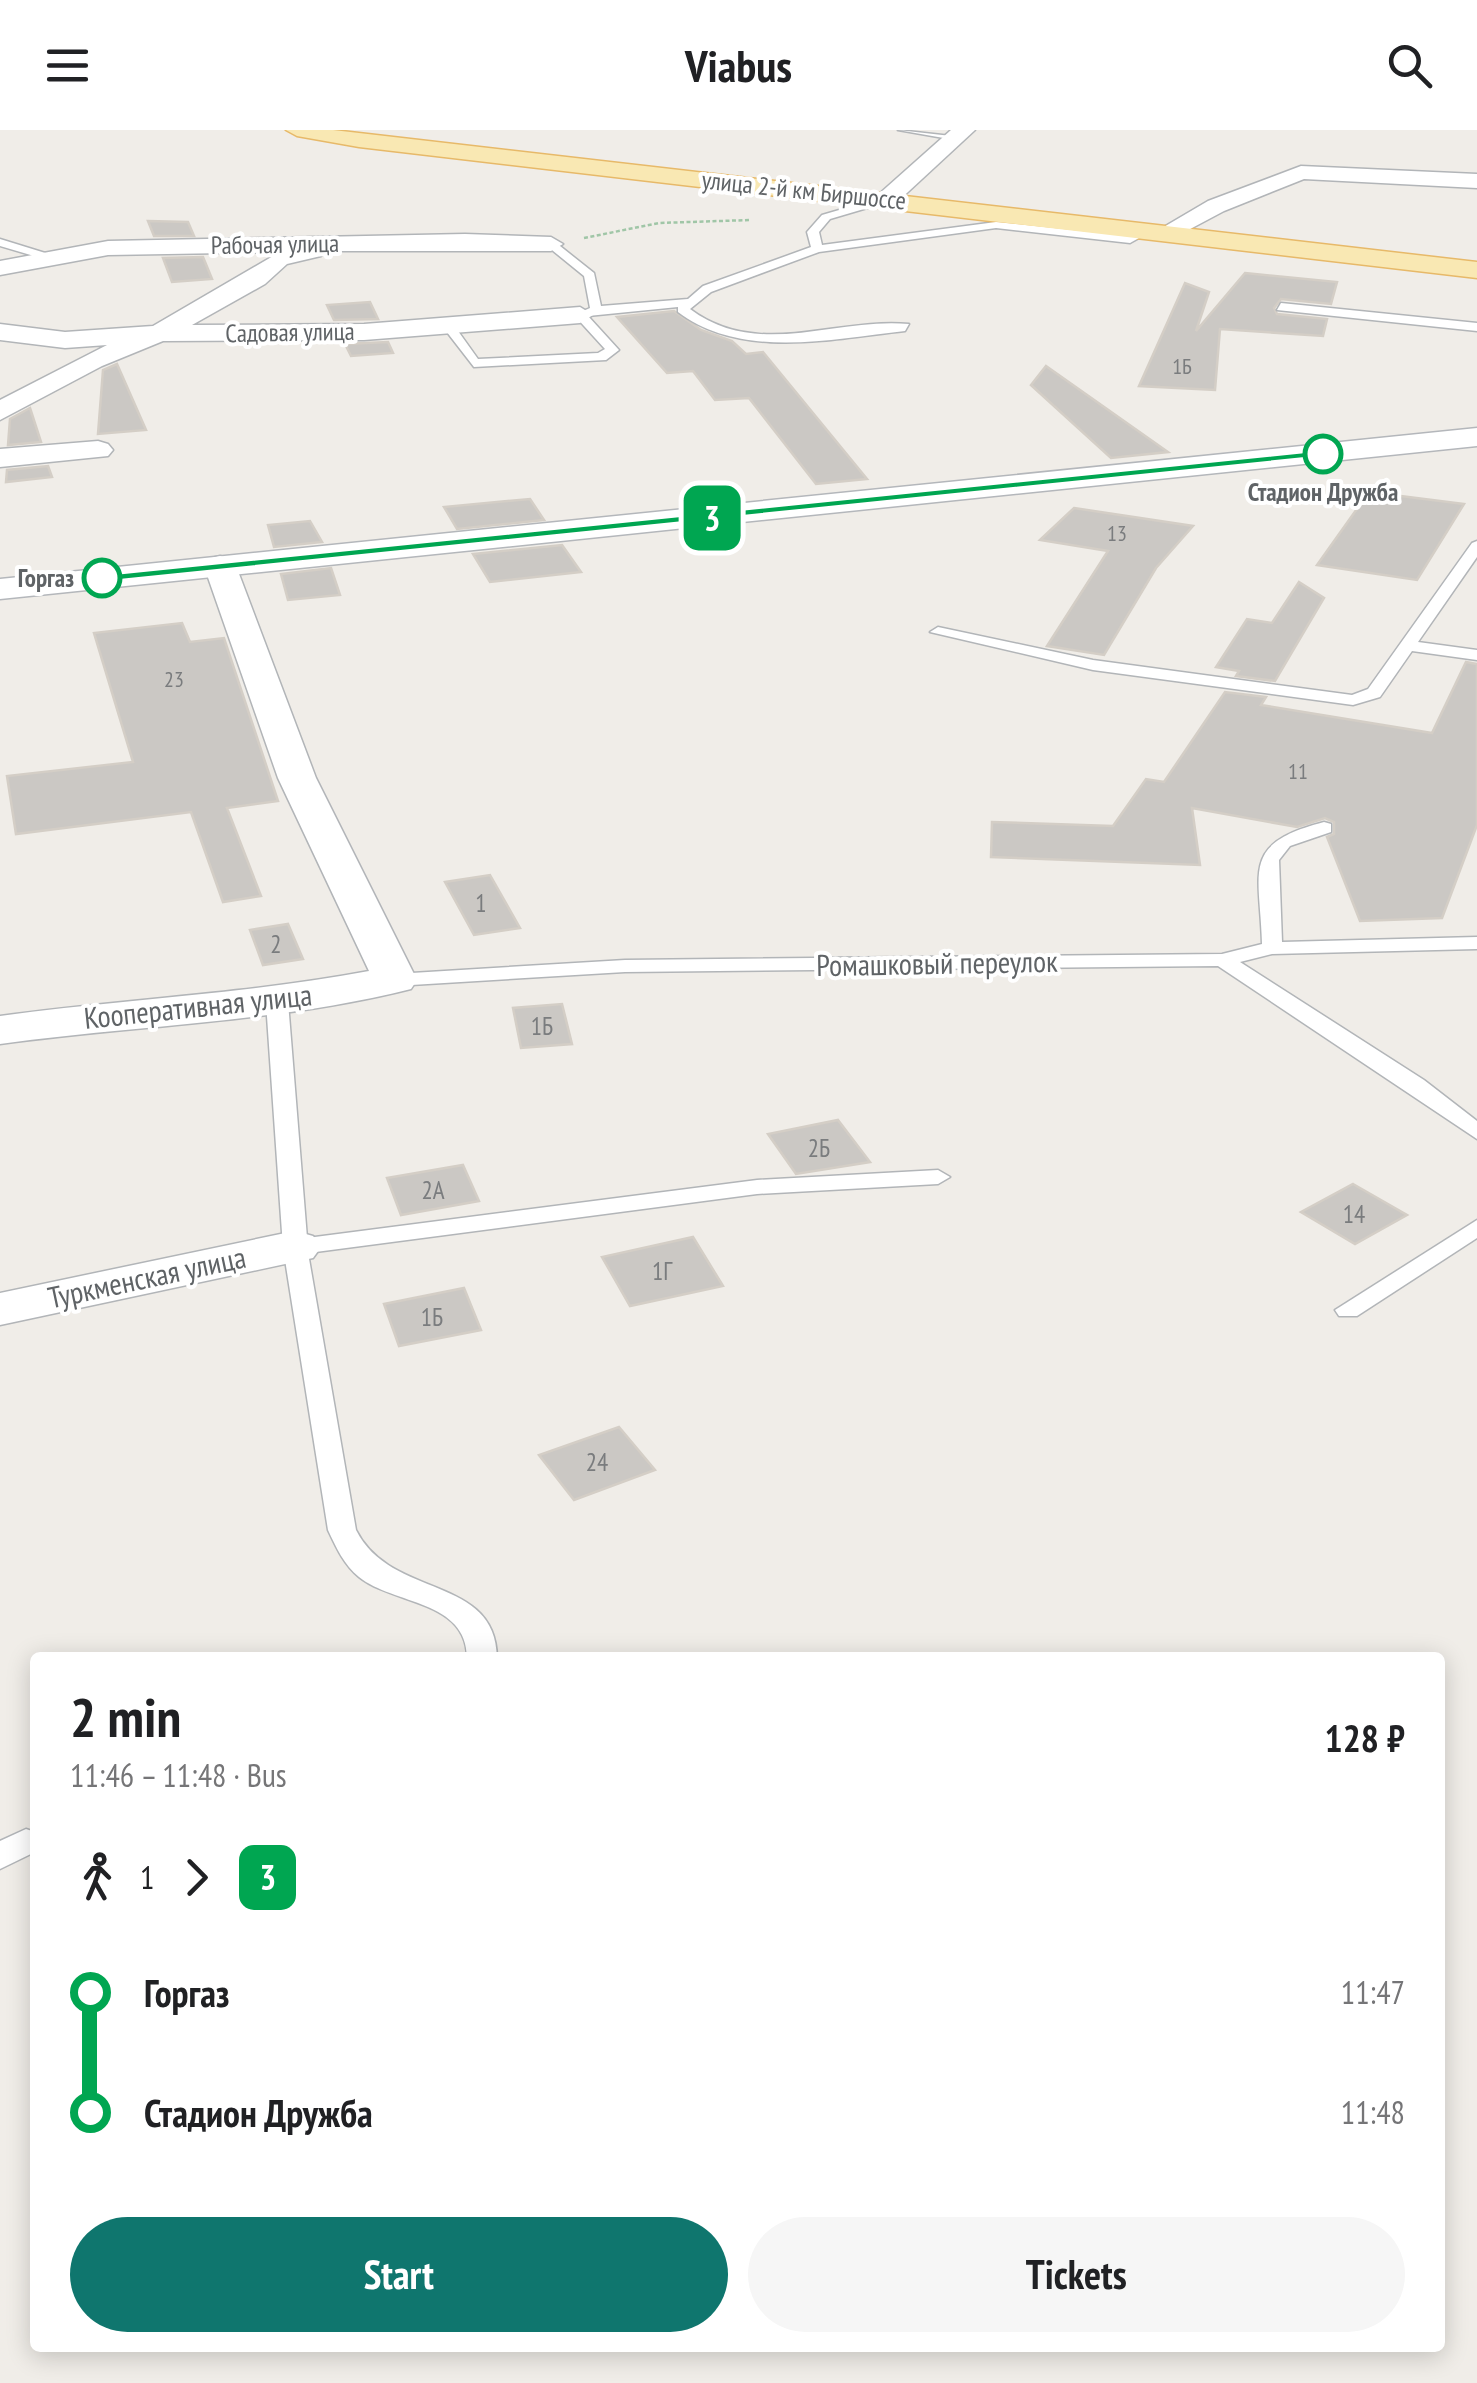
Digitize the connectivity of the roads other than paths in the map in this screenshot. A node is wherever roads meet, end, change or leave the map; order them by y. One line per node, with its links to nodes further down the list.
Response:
1 (297, 130): 5 (main road, улица 2-й км Биршоссе)
2 (903, 130): 3 (lane)
3 (959, 133): 5 (main road)
4 (1477, 181): 6 (street)
5 (887, 199): 6 (main road, улица 2-й км Биршоссе); 11 (lane)
6 (1159, 230): 10 (main road, улица 2-й км Биршоссе); 11 (lane)
7 (0, 242): 12 (lane)
8 (374, 242): 9 (street, Рабочая улица); 12 (street, Рабочая улица); 23 (street)
9 (551, 244): 18 (lane)
10 (1312, 248): 13 (main road); 15 (main road)
11 (817, 249): 16 (lane)
12 (51, 258): 14 (street, Рабочая улица)
13 (1477, 258)
14 (0, 268)
15 (1477, 270)
16 (690, 302): 18 (lane); 20 (lane)
17 (1281, 307): 21 (lane)
18 (588, 312): 19 (street, Садовая улица); 19 (lane)
19 (449, 327): 23 (street, Садовая улица)
20 (905, 327)
21 (1477, 327)
22 (0, 332): 23 (street, Садовая улица)
23 (159, 334): 24 (street)
24 (0, 412)
25 (1476, 438): 29 (main road)
26 (98, 450): 27 (street)
27 (0, 458)
28 (1477, 546): 32 (lane)
29 (220, 566): 30 (main road); 38 (street)
30 (0, 589)
31 (938, 632): 32 (lane)
32 (1406, 645): 33 (lane)
33 (1477, 655)
34 (1324, 828): 36 (lane)
35 (1477, 943): 36 (lane, Ромашковый переулок)
36 (1272, 948): 37 (lane, Ромашковый переулок)
37 (1222, 960): 38 (lane, Ромашковый переулок); 41 (lane)
38 (395, 980): 39 (street, Кооперативная улица)
39 (277, 1002): 40 (street, Кооперативная улица); 44 (lane)
40 (0, 1030)
41 (1477, 1132)
42 (938, 1177): 44 (lane)
43 (1477, 1227): 46 (lane)
44 (295, 1247): 45 (street, Туркменская улица); 47 (lane)
45 (0, 1309)
46 (1348, 1310)
47 (483, 1652)

